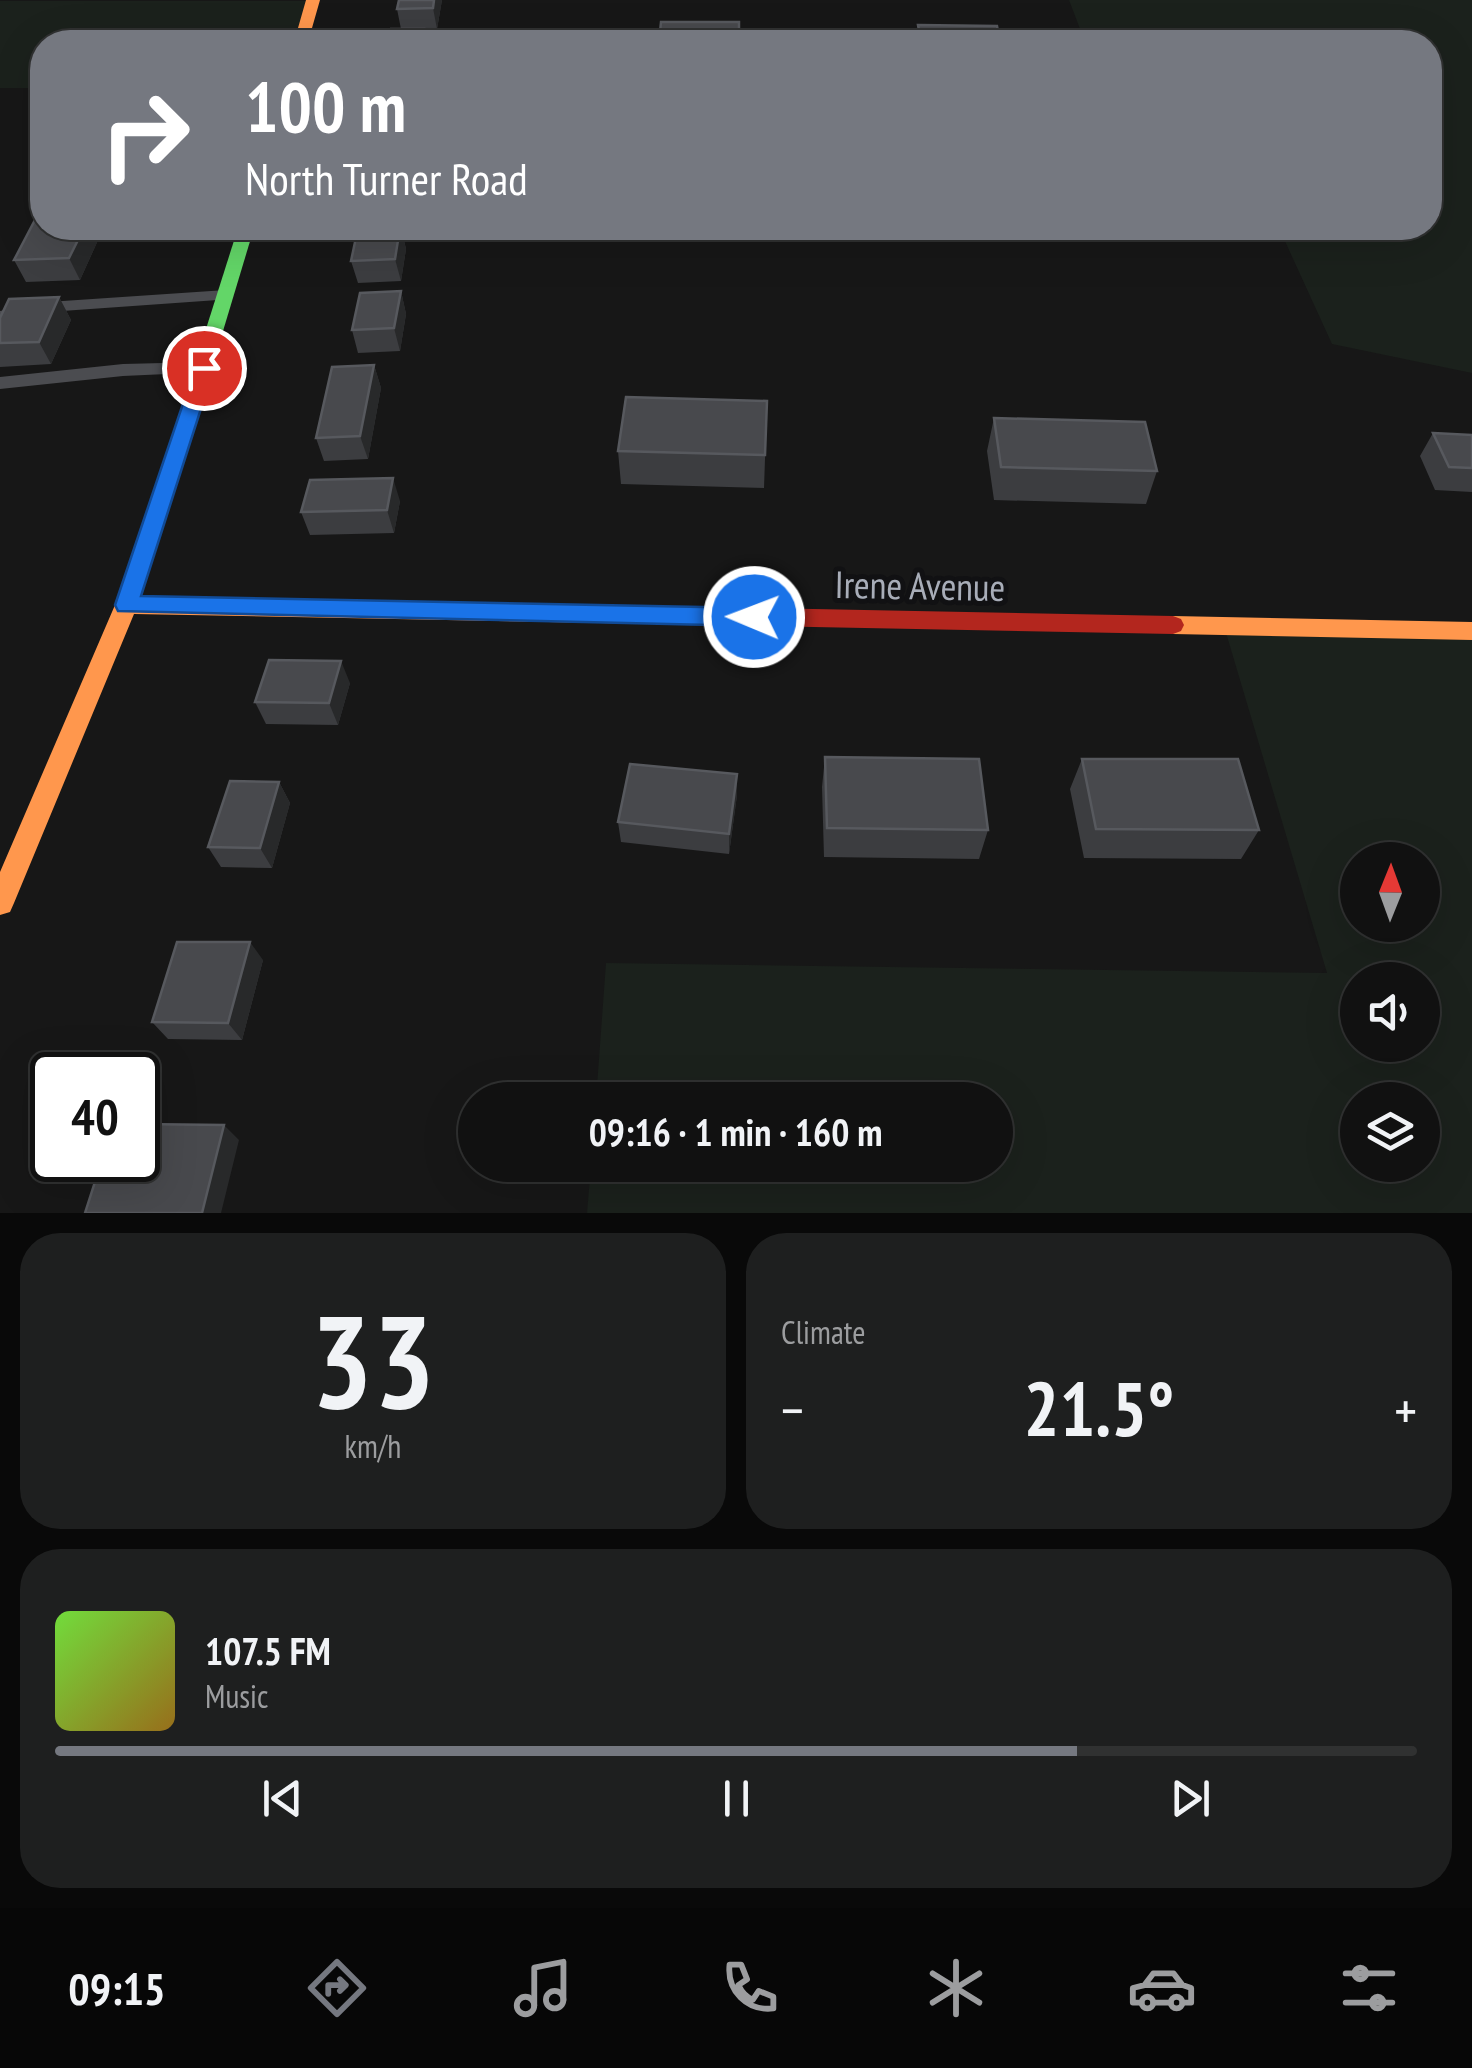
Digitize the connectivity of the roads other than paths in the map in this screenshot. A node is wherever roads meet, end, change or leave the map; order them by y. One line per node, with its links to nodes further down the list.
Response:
1 (313, 0): 2 (street)
2 (304, 30)
3 (242, 240): 4 (street)
4 (226, 295): 5 (lane); 6 (street)
5 (0, 317)
6 (204, 368): 7 (lane); 8 (street)
7 (0, 382)
8 (126, 605): 9 (street, Irene Avenue); 10 (street)
9 (1472, 631)
10 (0, 903)

